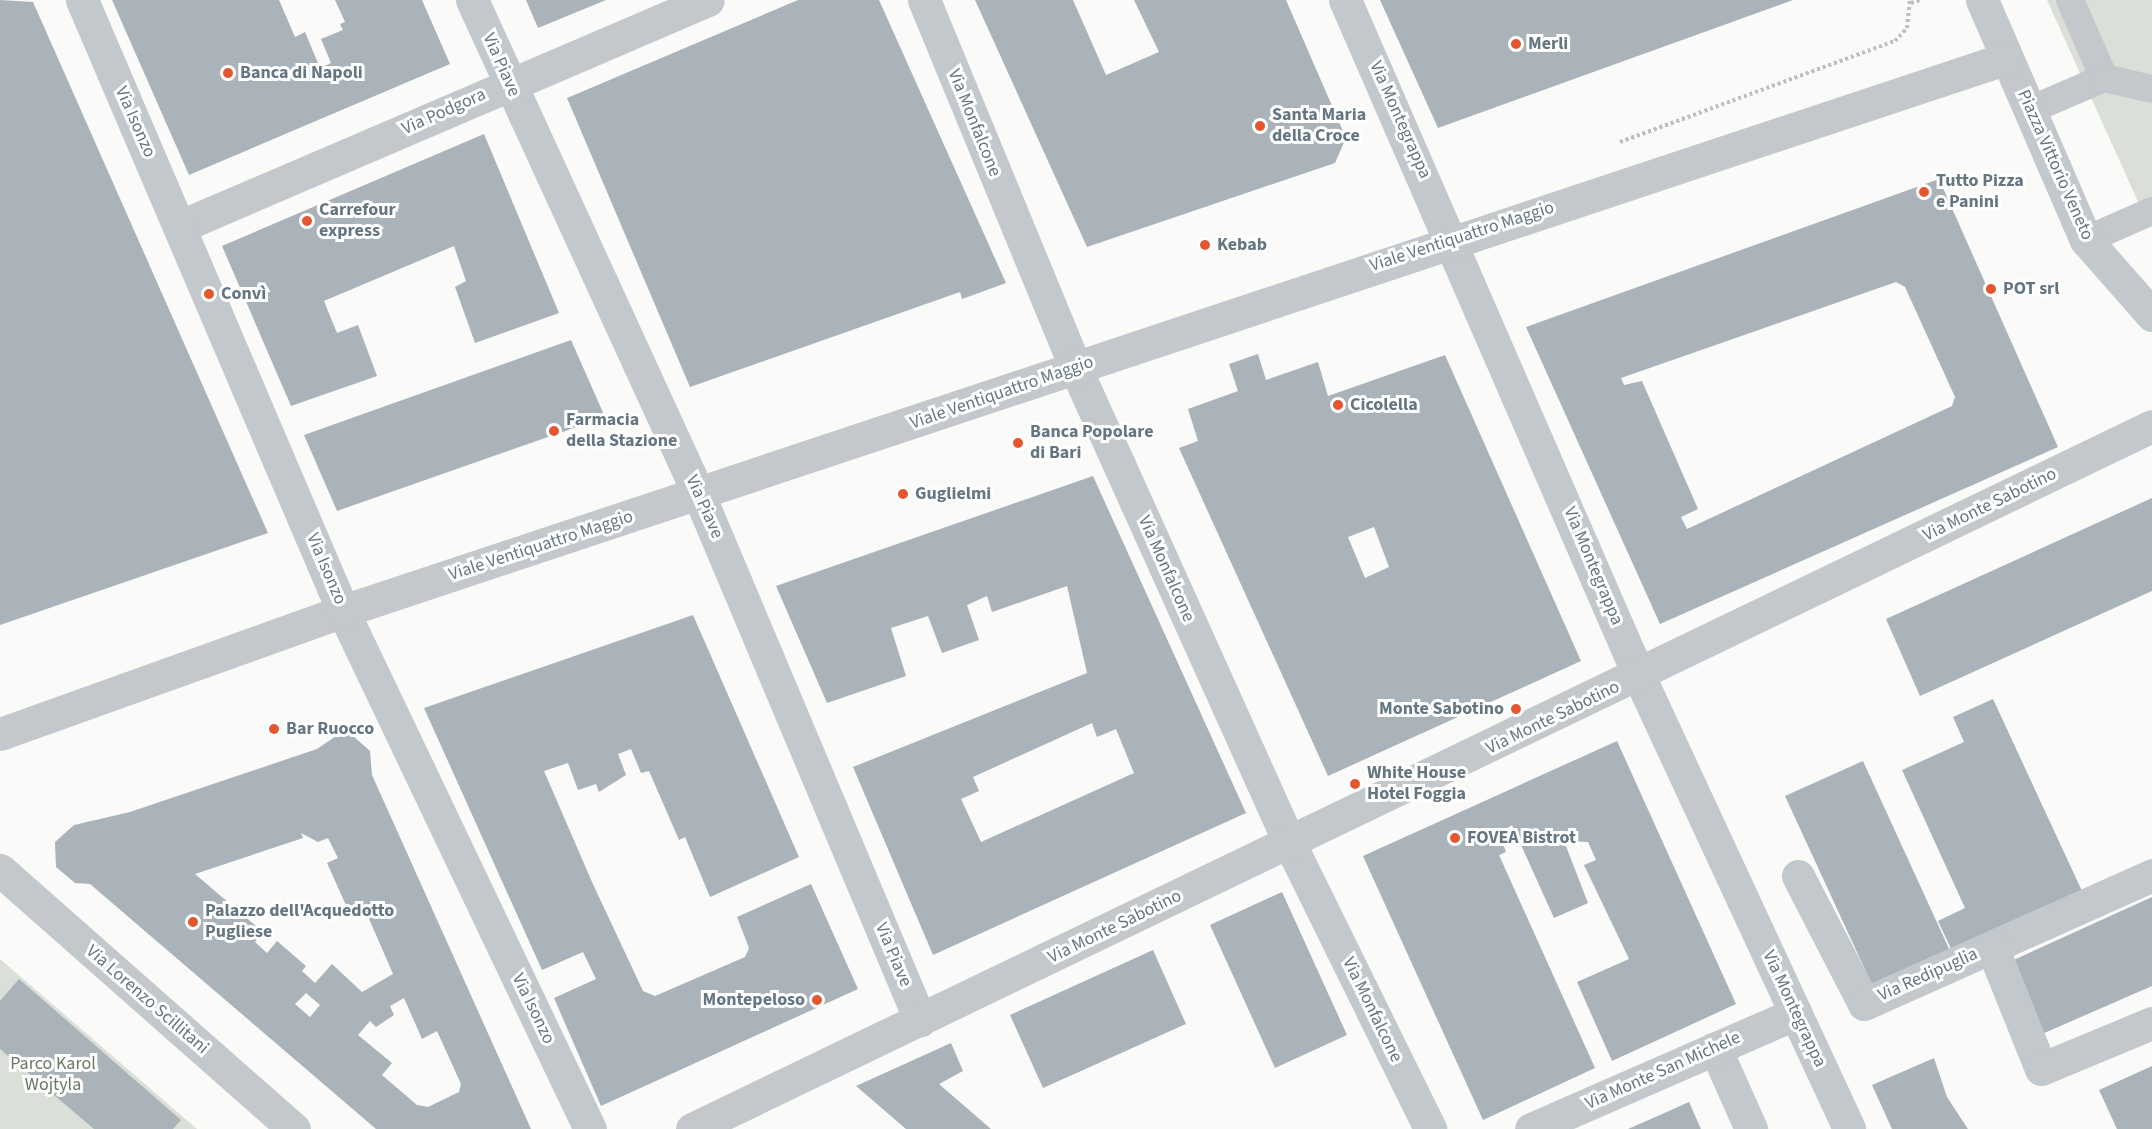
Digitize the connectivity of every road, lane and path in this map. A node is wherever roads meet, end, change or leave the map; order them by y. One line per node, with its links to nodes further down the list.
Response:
1 (82, 0): 16 (street, Via Isonzo)
2 (472, 0): 12 (street, Via Piave)
3 (708, 0): 12 (street, Via Podgora)
4 (924, 0): 20 (street, Via Monfalcone)
5 (1345, 0): 17 (street, Via Montegrappa)
6 (1910, 0): 7 (path)
7 (1920, 0)
8 (1982, 0): 10 (street, Piazza Vittorio Veneto)
9 (2070, 0): 11 (street)
10 (2007, 58): 14 (street, Piazza Vittorio Veneto); 17 (street, Viale Ventiquattro Maggio)
11 (2104, 78): 13 (street); 14 (street)
12 (509, 83): 16 (street, Via Podgora); 22 (street, Via Piave)
13 (2152, 89)
14 (2030, 110): 18 (street, Piazza Vittorio Veneto)
15 (2152, 211): 18 (street)
16 (181, 226): 23 (street, Via Isonzo)
17 (1453, 239): 20 (street, Viale Ventiquattro Maggio); 24 (street, Via Montegrappa)
18 (2086, 240): 19 (street, Piazza Vittorio Veneto)
19 (2152, 315)
20 (1075, 367): 22 (street, Viale Ventiquattro Maggio); 26 (street, Via Monfalcone)
21 (2152, 426): 24 (street, Via Monte Sabotino)
22 (699, 495): 23 (street, Viale Ventiquattro Maggio); 32 (street, Via Piave)
23 (344, 611): 25 (street, Viale Ventiquattro Maggio); 36 (street, Via Isonzo)
24 (1640, 676): 26 (street, Via Monte Sabotino); 31 (street, Via Montegrappa)
25 (0, 734)
26 (1290, 844): 32 (street, Via Monte Sabotino); 38 (street, Via Monfalcone)
27 (0, 870): 35 (street, Via Lorenzo Scillitani)
28 (2152, 875): 30 (street, Via Redipuglia)
29 (1798, 876): 30 (street, Via Redipuglia)
30 (1992, 947): 33 (street, Via Redipuglia)
31 (1796, 1013): 34 (street, Via Monte San Michele); 41 (street, Via Montegrappa)
32 (920, 1020): 37 (street, Via Monte Sabotino)
33 (2152, 1023)
34 (1715, 1048): 39 (street, Via Monte San Michele); 40 (street)
35 (294, 1129)
36 (590, 1129)
37 (692, 1129)
38 (1430, 1129)
39 (1531, 1129)
40 (1751, 1129)
41 (1849, 1129)

